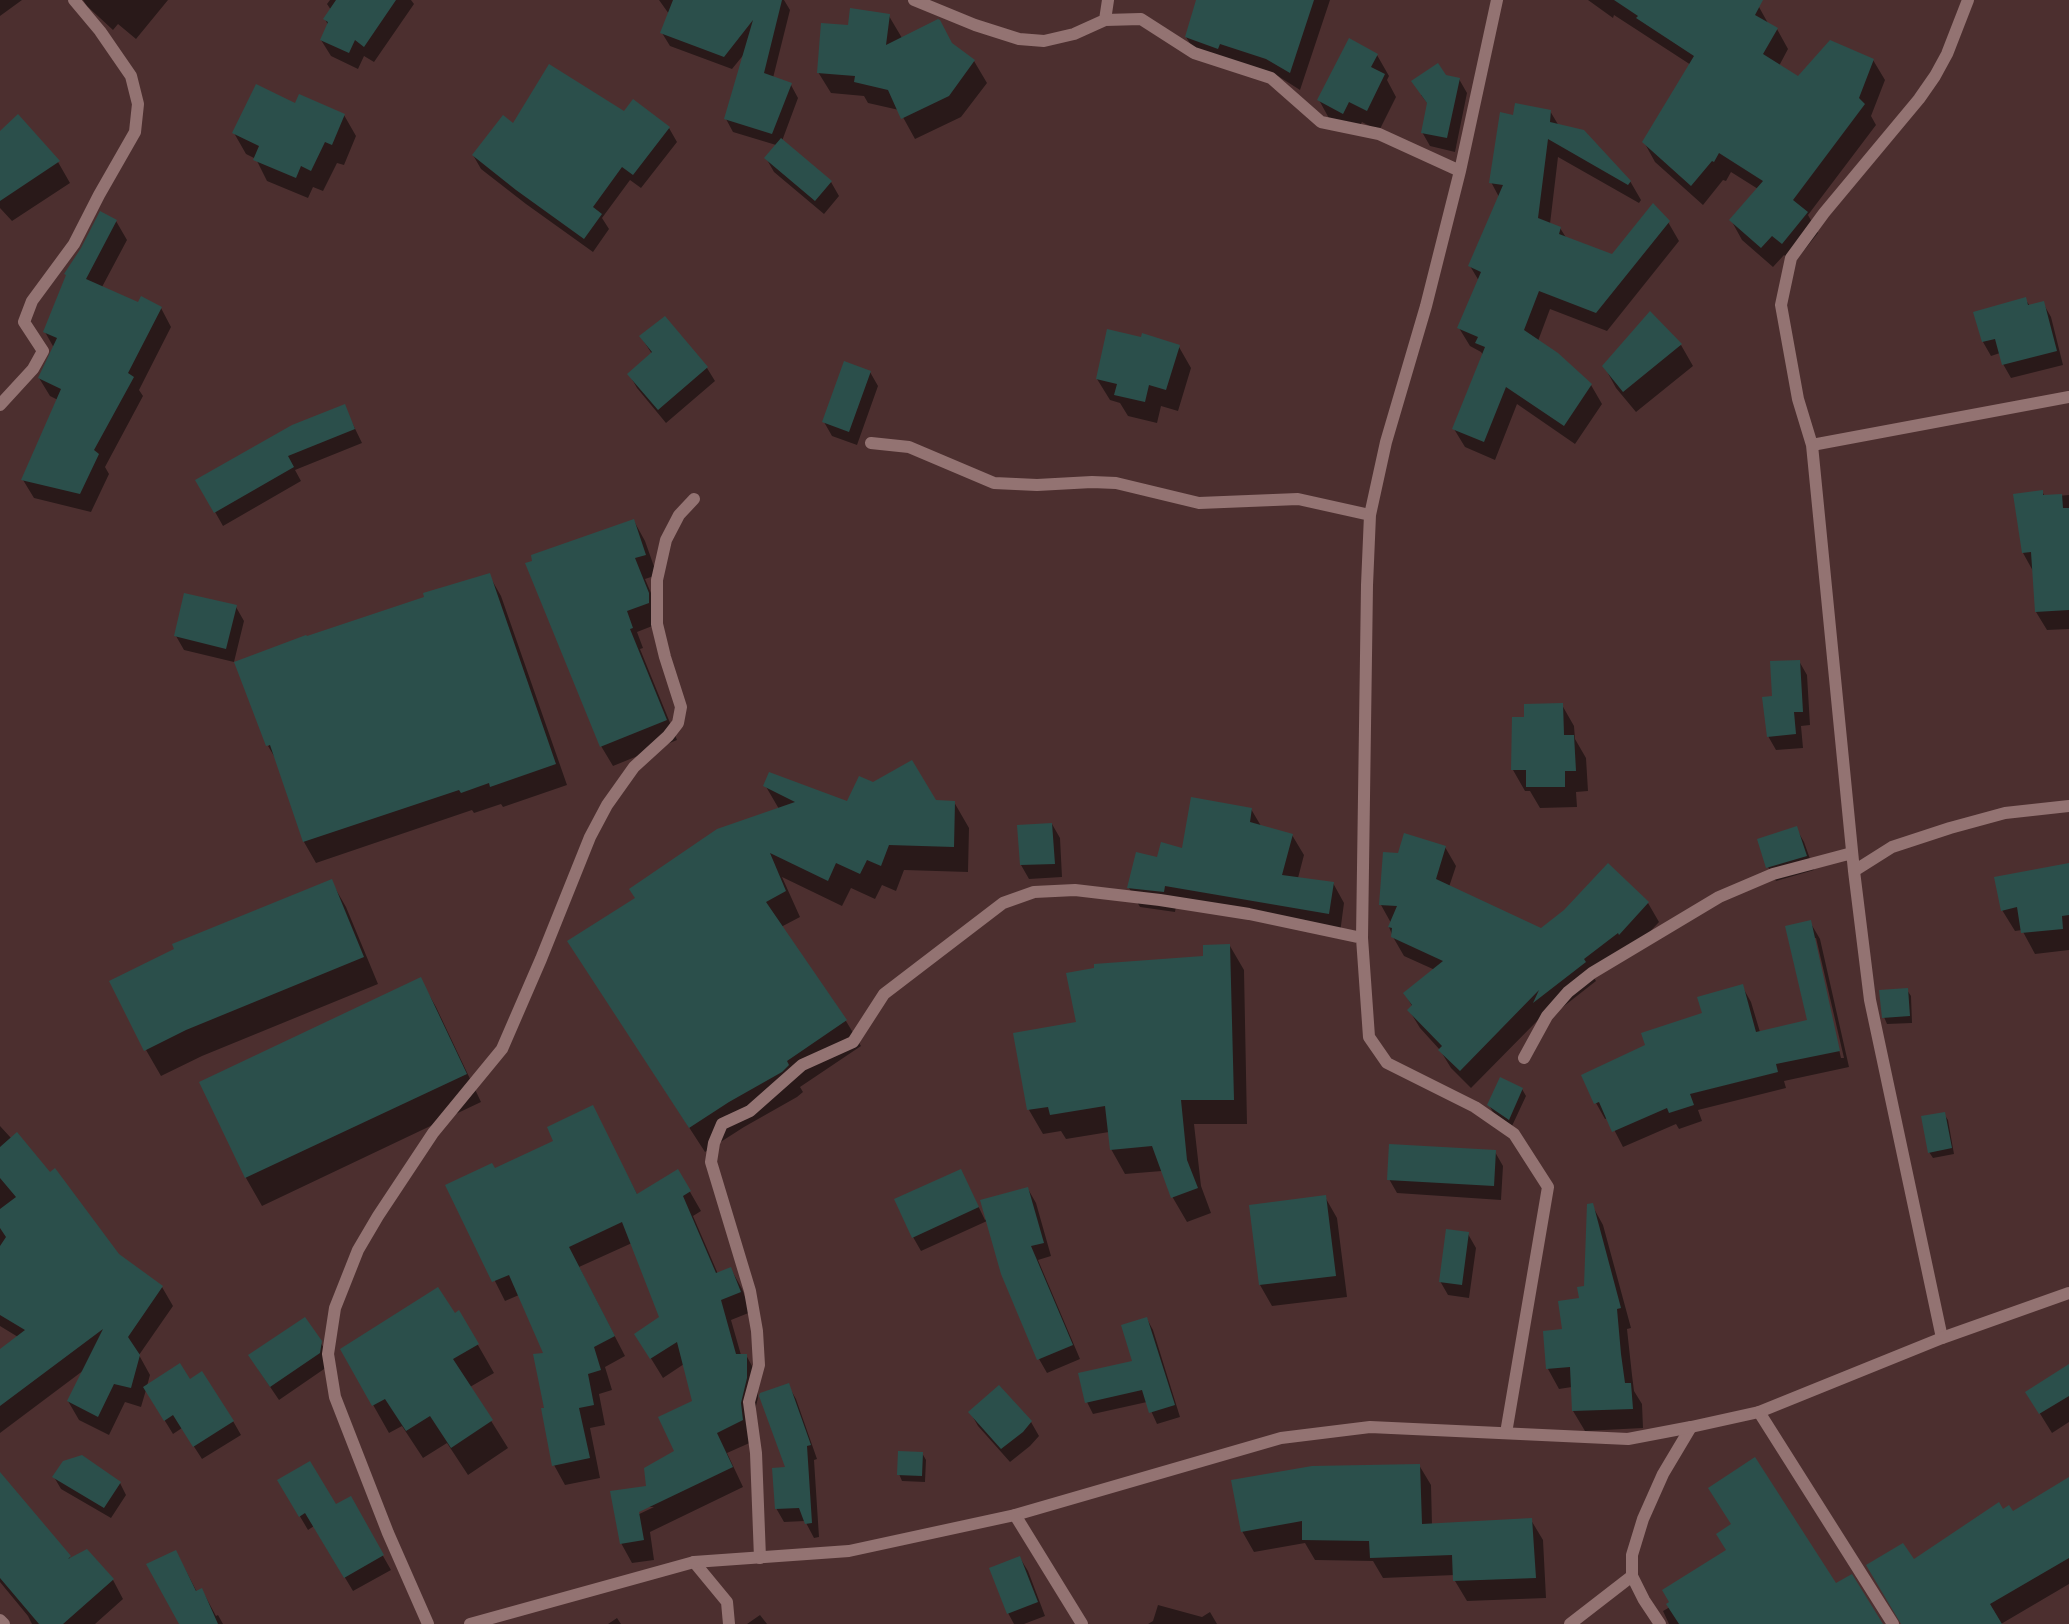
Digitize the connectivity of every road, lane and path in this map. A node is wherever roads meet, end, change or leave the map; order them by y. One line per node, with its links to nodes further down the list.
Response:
1 (74, 0): 9 (street)
2 (914, 0): 6 (street)
3 (1108, 0): 6 (street)
4 (1497, 0): 7 (street)
5 (1968, 0): 11 (street)
6 (1105, 20): 7 (street)
7 (1460, 171): 13 (street)
8 (2069, 397): 11 (street)
9 (0, 405)
10 (871, 443): 13 (street)
11 (1812, 445): 15 (street)
12 (694, 499): 30 (street)
13 (1370, 515): 17 (street)
14 (2069, 806): 16 (street)
15 (1852, 853): 16 (street); 18 (street)
16 (1854, 871): 20 (street)
17 (1362, 938): 23 (street); 25 (street)
18 (1524, 1058)
19 (2069, 1293): 20 (street)
20 (1942, 1338): 21 (street)
21 (1759, 1412): 22 (street); 36 (street)
22 (1691, 1427): 23 (street); 27 (street)
23 (1506, 1433): 24 (street)
24 (1015, 1515): 25 (street); 33 (street)
25 (760, 1558): 26 (street)
26 (694, 1562): 31 (street); 32 (street)
27 (1632, 1576): 34 (street); 35 (street)
28 (0, 1620): 29 (street)
29 (4, 1624)
30 (428, 1624)
31 (470, 1624)
32 (729, 1624)
33 (1082, 1624)
34 (1570, 1624)
35 (1660, 1624)
36 (1893, 1624)

